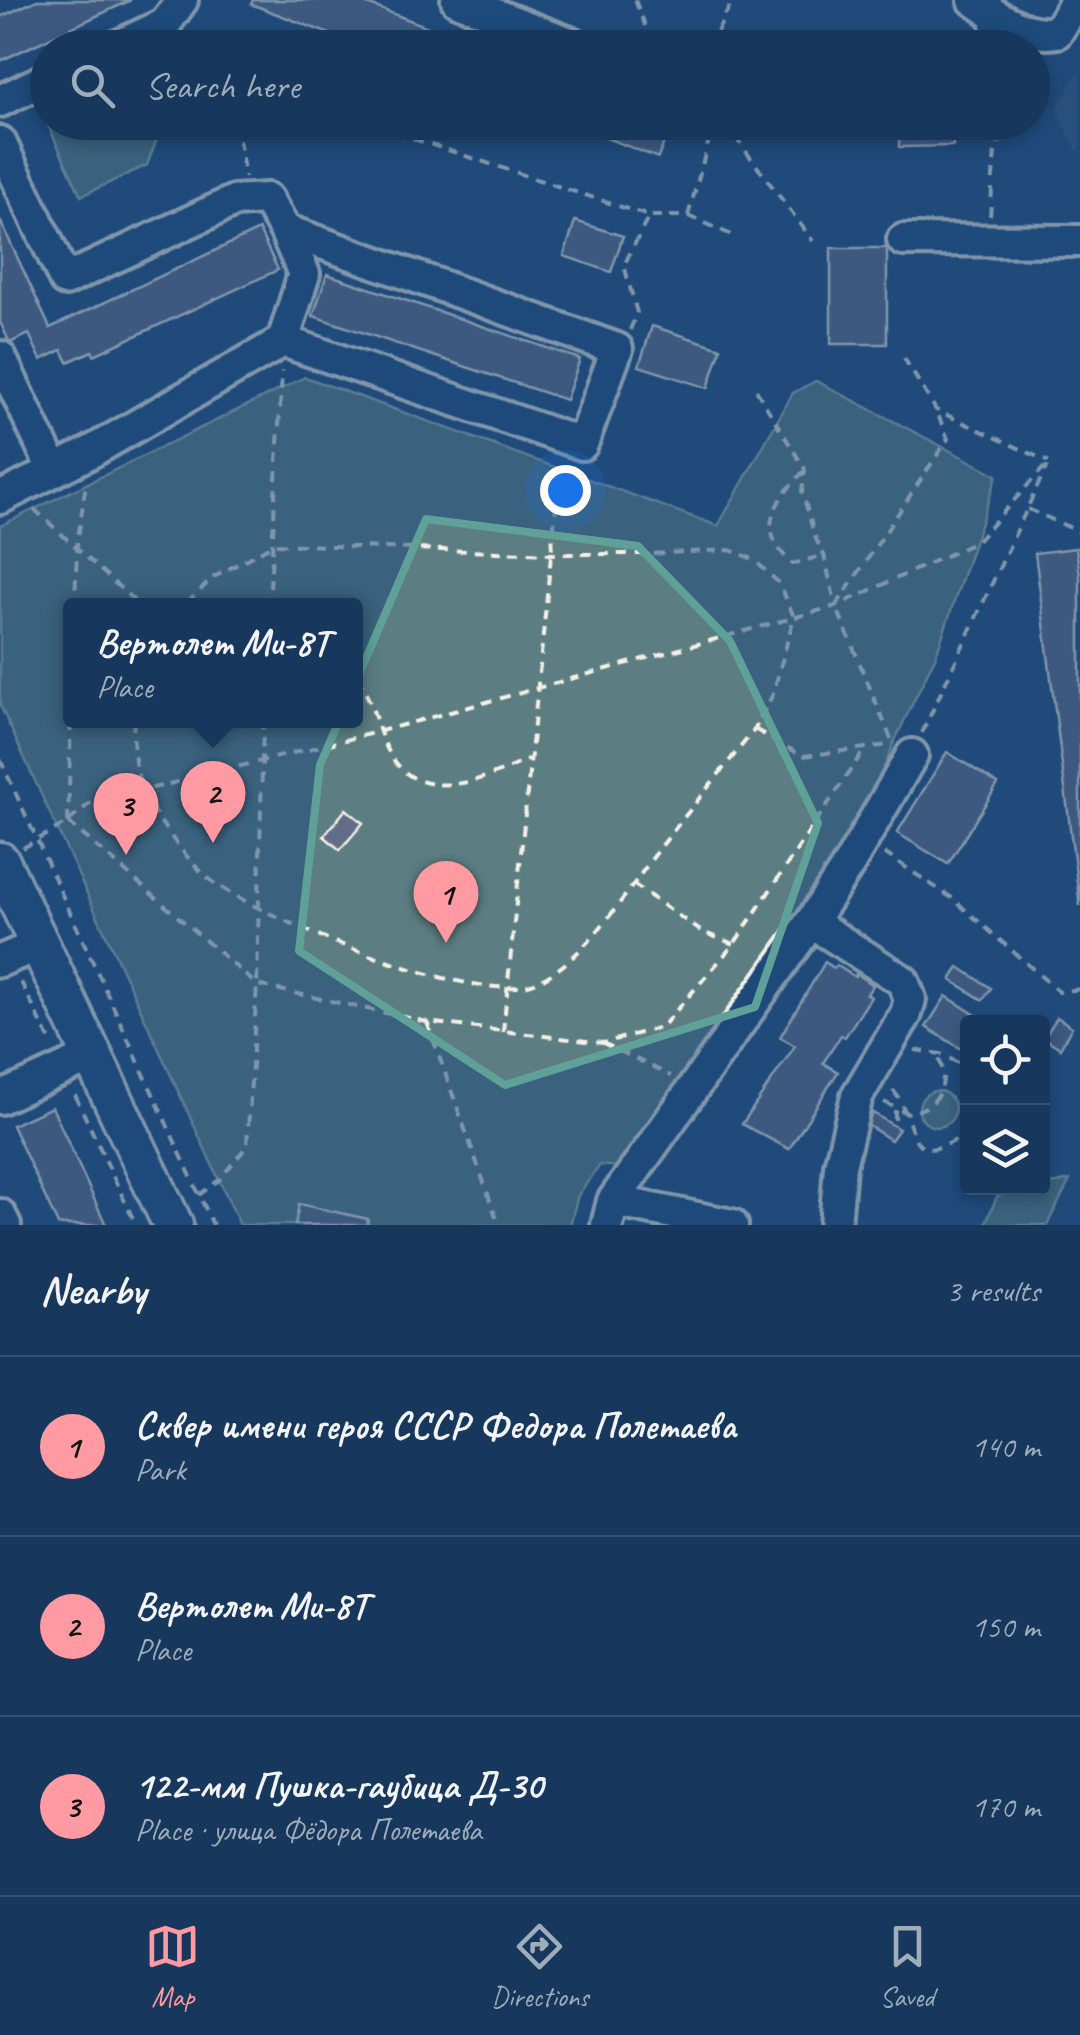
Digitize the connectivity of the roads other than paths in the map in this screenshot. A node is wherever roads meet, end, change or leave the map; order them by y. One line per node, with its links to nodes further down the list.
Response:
1 (182, 0): 5 (street)
2 (457, 0): 6 (street)
3 (1077, 0): 8 (street)
4 (985, 8): 7 (street)
5 (152, 30)
6 (536, 30)
7 (1027, 30)
8 (1050, 33)
9 (30, 86): 10 (street)
10 (0, 100)
11 (2, 153): 12 (street)
12 (286, 230): 15 (street); 15 (street)
13 (903, 240): 14 (street)
14 (1080, 242)
15 (283, 341): 17 (street)
16 (0, 357): 17 (street)
17 (54, 471): 18 (street)
18 (9, 494)
19 (912, 755): 21 (street)
20 (0, 862): 22 (main road)
21 (811, 922): 24 (street); 28 (street)
22 (38, 945): 23 (street); 26 (main road)
23 (0, 961)
24 (909, 994): 25 (street); 33 (street)
25 (936, 1012)
26 (92, 1056): 27 (street); 30 (main road)
27 (0, 1098)
28 (610, 1213): 32 (street)
29 (0, 1215): 31 (street)
30 (169, 1222)
31 (4, 1225)
32 (732, 1225)
33 (835, 1225)

